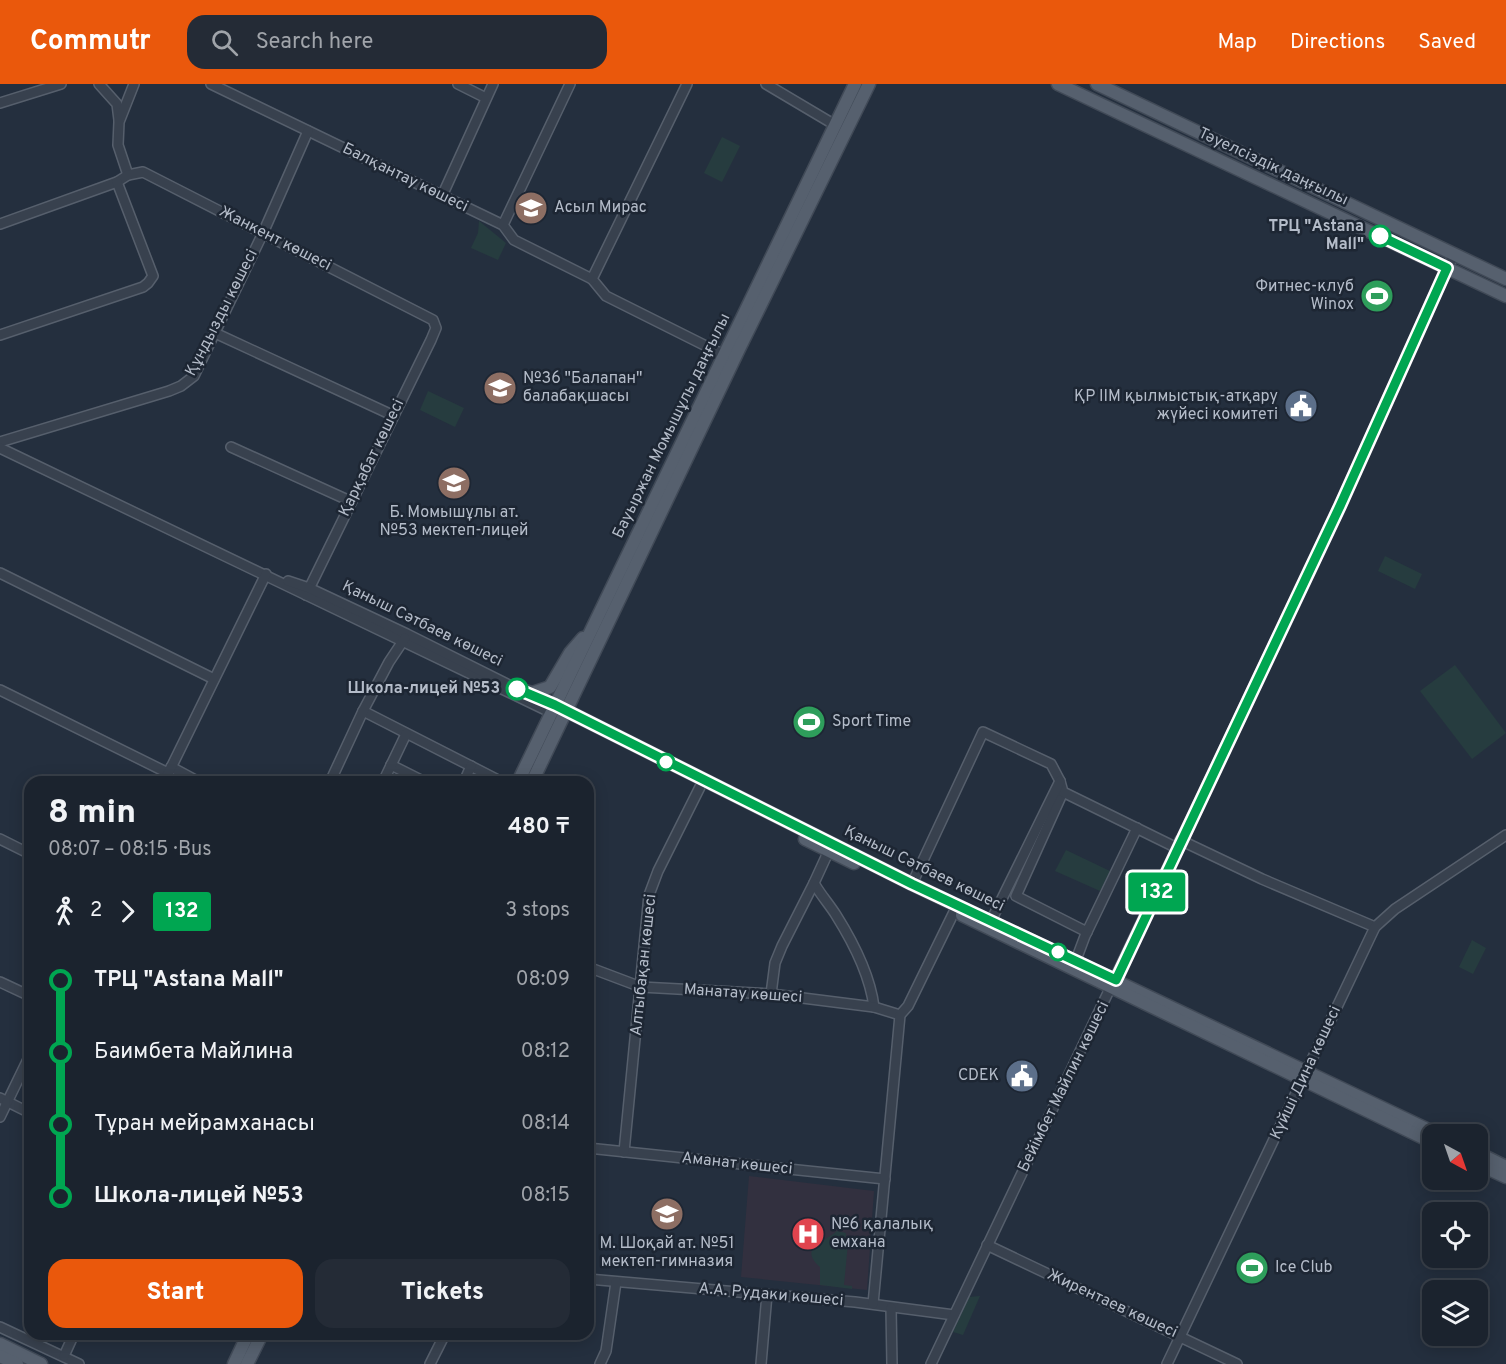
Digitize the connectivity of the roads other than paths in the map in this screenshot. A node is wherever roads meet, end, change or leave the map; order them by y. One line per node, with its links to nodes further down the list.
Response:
1 (61, 84): 15 (street)
2 (99, 84): 16 (street)
3 (134, 84): 16 (street)
4 (211, 84): 18 (street, Балқантау көшесі)
5 (458, 84): 14 (street)
6 (493, 84): 14 (street)
7 (570, 84): 25 (street)
8 (687, 84): 29 (street)
9 (766, 84): 17 (street)
10 (855, 84): 17 (main road, Бауыржан Момышұлы даңғылы)
11 (869, 84): 35 (main road, Бауыржан Момышұлы даңғылы)
12 (1058, 84): 21 (main road, Тәуелсіздік даңғылы)
13 (1097, 84): 19 (main road, Тәуелсіздік даңғылы)
14 (486, 98): 23 (street)
15 (0, 103)
16 (119, 122): 20 (street)
17 (835, 125): 35 (main road, Бауыржан Момышұлы даңғылы)
18 (308, 131): 23 (street, Балқантау көшесі); 26 (street, Құндызды көшесі)
19 (1265, 164): 21 (main road); 27 (main road, Тәуелсіздік даңғылы)
20 (128, 175): 22 (street); 26 (street, Жанкент көшесі)
21 (1257, 178): 28 (main road, Тәуелсіздік даңғылы)
22 (117, 182): 24 (street); 34 (street)
23 (442, 196): 25 (street, Балқантау көшесі)
24 (0, 224)
25 (503, 225): 29 (street, Балқантау көшесі)
26 (263, 233): 32 (street, Жанкент көшесі); 33 (street, Құндызды көшесі)
27 (1454, 254): 28 (street, Бейімбет Майлин көшесі); 30 (main road, Тәуелсіздік даңғылы)
28 (1447, 268): 31 (main road, Тәуелсіздік даңғылы); 69 (street, Бейімбет Майлин көшесі)
29 (592, 279): 35 (street, Балқантау көшесі)
30 (1506, 279)
31 (1506, 296)
32 (433, 320): 36 (street, Қарқабат көшесі)
33 (215, 333): 36 (street); 37 (street, Құндызды көшесі)
34 (0, 334)
35 (729, 358): 44 (main road, Бауыржан Момышұлы даңғылы); 51 (main road, Бауыржан Момышұлы даңғылы)
36 (392, 415): 40 (street, Қарқабат көшесі)
37 (0, 442)
38 (231, 447): 40 (street)
39 (0, 448): 42 (street, Қаныш Сәтбаев көшесі)
40 (350, 501): 43 (street, Қарқабат көшесі)
41 (0, 573): 46 (street)
42 (266, 574): 43 (street, Қаныш Сәтбаев көшесі); 46 (street)
43 (308, 592): 45 (street, Қаныш Сәтбаев көшесі)
44 (594, 626): 47 (main road); 49 (main road, Бауыржан Момышұлы даңғылы)
45 (406, 637): 47 (street, Қаныш Сәтбаев көшесі); 49 (street, Қаныш Сәтбаев көшесі); 50 (street)
46 (214, 679): 55 (street)
47 (517, 689): 49 (street, Қаныш Сәтбаев көшесі)
48 (0, 690): 55 (street)
49 (553, 709): 51 (main road, Қаныш Сәтбаев көшесі); 61 (main road, Бауыржан Момышұлы даңғылы)
50 (363, 711): 52 (street); 56 (street)
51 (566, 715): 62 (main road, Бауыржан Момышұлы даңғылы); 64 (main road, Қаныш Сәтбаев көшесі); 70 (main road, Қаныш Сәтбаев көшесі)
52 (406, 734): 53 (street); 54 (street)
53 (391, 765): 57 (street); 58 (street)
54 (471, 766): 59 (street); 60 (street)
55 (167, 774)
56 (333, 776)
57 (386, 776)
58 (413, 776)
59 (467, 776)
60 (490, 776)
61 (521, 776)
62 (535, 776)
63 (1060, 781): 65 (street); 73 (street); 75 (street)
64 (700, 788): 70 (main road, Қаныш Сәтбаев көшесі); 82 (street, Алтыбақан көшесі)
65 (1063, 792): 66 (street); 77 (street)
66 (1137, 828): 69 (street); 77 (street)
67 (1506, 836): 76 (street, Күйші Дина көшесі)
68 (0, 839): 71 (street)
69 (1179, 844): 76 (street); 81 (street, Бейімбет Майлин көшесі)
70 (830, 847): 72 (street); 73 (main road, Қаныш Сәтбаев көшесі); 74 (main road, Қаныш Сәтбаев көшесі)
71 (24, 851)
72 (814, 883): 84 (street); 85 (street)
73 (912, 884): 75 (main road, Қаныш Сәтбаев көшесі)
74 (954, 912): 75 (main road, Қаныш Сәтбаев көшесі); 86 (street)
75 (990, 924): 78 (main road, Қаныш Сәтбаев көшесі); 81 (main road, Қаныш Сәтбаев көшесі)
76 (1375, 927): 88 (street, Күйші Дина көшесі)
77 (1087, 932): 78 (street)
78 (1076, 960): 81 (main road, Қаныш Сәтбаев көшесі)
79 (594, 969): 82 (street, Манатау көшесі)
80 (0, 982): 83 (street)
81 (1114, 983): 88 (main road, Қаныш Сәтбаев көшесі); 101 (street, Бейімбет Майлин көшесі)
82 (641, 987): 84 (street, Манатау көшесі); 95 (street, Алтыбақан көшесі)
83 (24, 993)
84 (771, 994): 85 (street, Манатау көшесі)
85 (874, 1007): 86 (street, Манатау көшесі)
86 (900, 1015): 100 (street)
87 (24, 1065): 89 (street)
88 (1305, 1075): 92 (main road, Қаныш Сәтбаев көшесі); 93 (main road, Қаныш Сәтбаев көшесі); 109 (street, Күйші Дина көшесі)
89 (4, 1100): 90 (street); 91 (street)
90 (24, 1110)
91 (0, 1117)
92 (1422, 1127)
93 (1422, 1137)
94 (594, 1149): 95 (street, Аманат көшесі)
95 (624, 1152): 100 (street, Аманат көшесі)
96 (1488, 1159): 97 (main road)
97 (1506, 1167)
98 (1488, 1169): 99 (main road)
99 (1506, 1177)
100 (885, 1179): 105 (street)
101 (987, 1245): 107 (street, Бейімбет Майлин көшесі); 109 (street, Жирентаев көшесі)
102 (594, 1280): 103 (street, А.А. Рудаки көшесі)
103 (616, 1282): 104 (street, А.А. Рудаки көшесі); 125 (street)
104 (767, 1294): 105 (street, А.А. Рудаки көшесі); 126 (street)
105 (873, 1304): 106 (street, А.А. Рудаки көшесі)
106 (891, 1308): 107 (street, А.А. Рудаки көшесі); 127 (street)
107 (954, 1315): 128 (street, Бейімбет Майлин көшесі)
108 (0, 1327): 110 (street)
109 (1180, 1336): 129 (street, Күйші Дина көшесі); 130 (street, Жирентаев көшесі)
110 (24, 1338)
111 (29, 1340): 118 (street)
112 (71, 1340): 118 (street)
113 (245, 1340): 122 (main road)
114 (259, 1340): 123 (main road)
115 (442, 1340): 124 (street)
116 (0, 1344): 120 (main road)
117 (0, 1356): 119 (main road)
118 (64, 1356): 121 (street)
119 (17, 1364)
120 (41, 1364)
121 (79, 1364)
122 (234, 1364)
123 (247, 1364)
124 (430, 1364)
125 (600, 1364)
126 (761, 1364)
127 (892, 1364)
128 (930, 1364)
129 (1167, 1364)
130 (1237, 1364)

